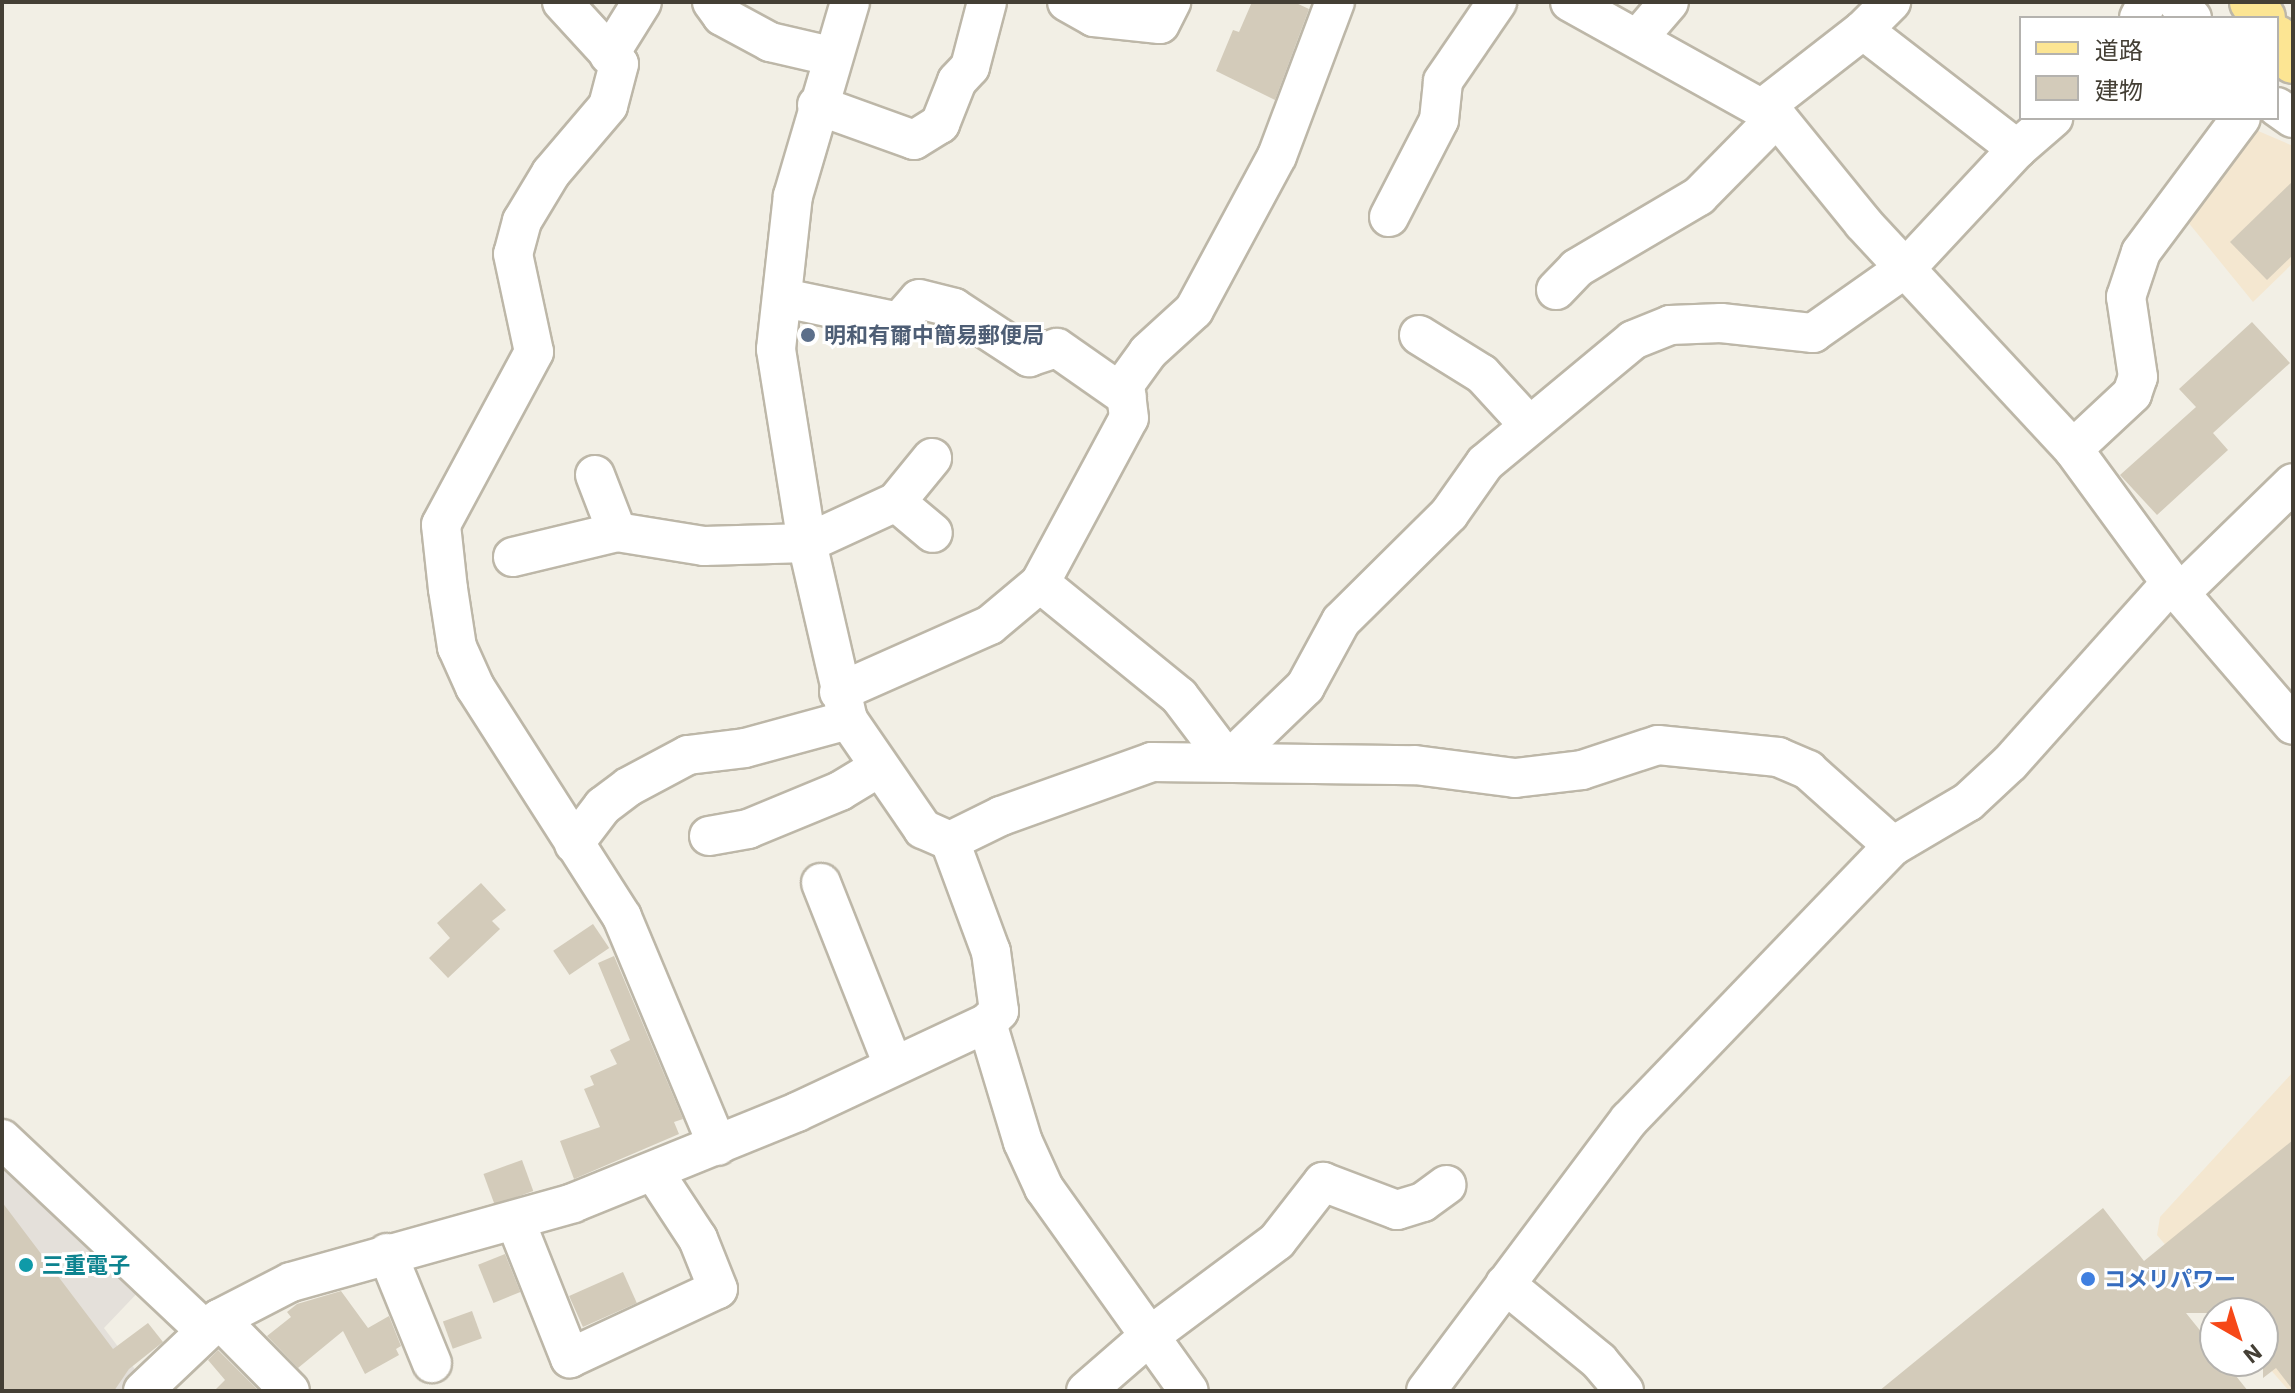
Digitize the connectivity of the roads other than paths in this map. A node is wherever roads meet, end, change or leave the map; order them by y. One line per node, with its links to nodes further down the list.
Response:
1 (562, 2): 16 (street)
2 (642, 2): 16 (street)
3 (712, 2): 17 (street)
4 (850, 2): 17 (street)
5 (987, 2): 19 (street)
6 (1067, 2): 7 (street)
7 (1171, 2)
8 (1335, 2): 29 (street)
9 (1497, 2): 24 (street)
10 (1570, 2): 14 (street)
11 (1669, 2): 14 (street)
12 (1891, 2): 13 (street)
13 (1863, 30): 20 (street); 23 (street)
14 (1639, 37): 20 (street)
15 (2279, 41): 18 (main road)
16 (609, 55): 48 (street)
17 (830, 56): 19 (street)
18 (2293, 61)
19 (817, 105): 27 (street)
20 (1770, 112): 25 (street); 26 (street)
21 (2051, 120): 23 (street)
22 (2240, 120): 31 (street)
23 (2017, 149): 25 (street)
24 (1389, 217)
25 (1907, 267): 30 (street); 31 (street)
26 (1556, 290)
27 (784, 298): 29 (street); 38 (street)
28 (1419, 335): 30 (street)
29 (1127, 397): 40 (street)
30 (1528, 424): 44 (street)
31 (2073, 449): 41 (street)
32 (932, 458): 35 (street)
33 (595, 475): 36 (street)
34 (2293, 483): 41 (street)
35 (896, 502): 37 (street); 38 (street)
36 (617, 532): 38 (street); 39 (street)
37 (933, 533)
38 (807, 543): 42 (street)
39 (513, 557)
40 (1040, 583): 42 (street); 44 (street)
41 (2175, 589): 43 (street); 49 (street)
42 (844, 706): 45 (street); 48 (street)
43 (2293, 725)
44 (1228, 761): 47 (street); 49 (street)
45 (878, 768): 46 (street); 47 (street)
46 (709, 836)
47 (950, 841): 51 (street)
48 (574, 844): 54 (street)
49 (1893, 846): 59 (street)
50 (821, 883): 52 (street)
51 (987, 1023): 52 (street); 61 (street)
52 (893, 1065): 54 (street)
53 (2, 1139): 60 (street)
54 (718, 1146): 55 (street)
55 (654, 1172): 57 (street); 57 (street)
56 (1446, 1185): 61 (street)
57 (515, 1220): 58 (street)
58 (387, 1253): 60 (street); 62 (street)
59 (1505, 1284): 67 (street); 68 (street)
60 (212, 1324): 63 (street); 64 (street)
61 (1147, 1338): 65 (street); 66 (street)
62 (432, 1363)
63 (143, 1391)
64 (290, 1391)
65 (1086, 1391)
66 (1189, 1391)
67 (1426, 1391)
68 (1624, 1391)

